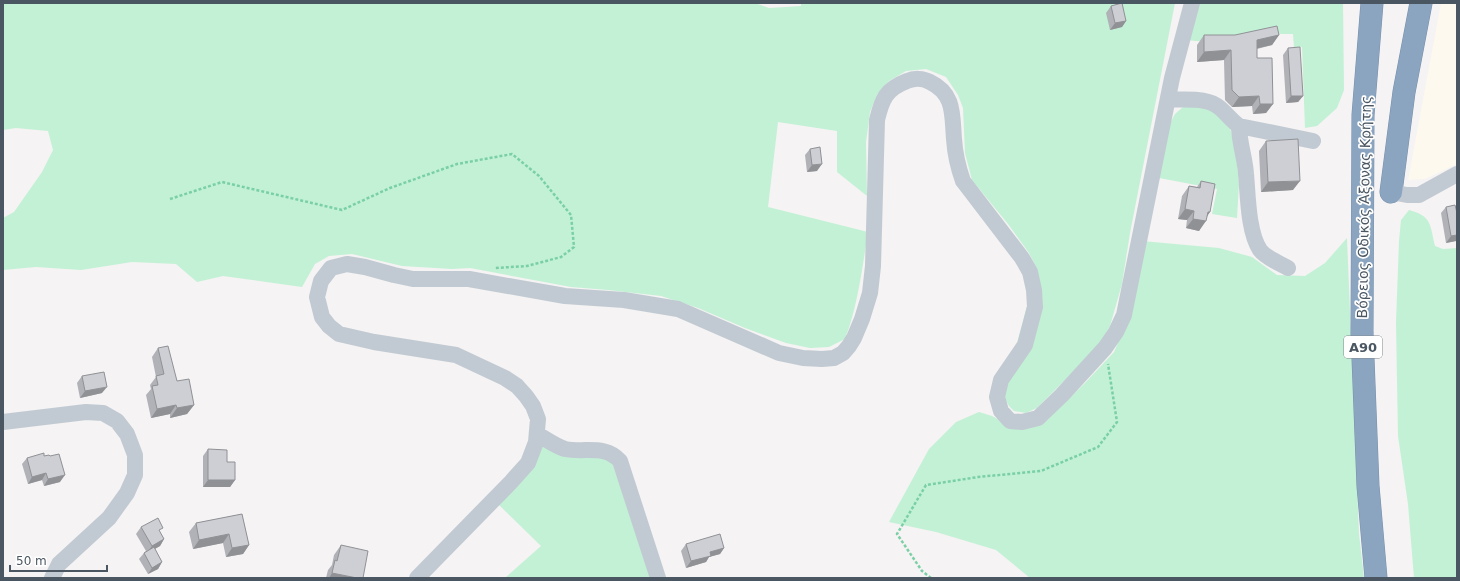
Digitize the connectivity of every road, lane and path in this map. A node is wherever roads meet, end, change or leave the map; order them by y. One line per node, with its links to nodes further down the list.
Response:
1 (1192, 3): 5 (street)
2 (1358, 3): 6 (highway)
3 (1372, 3): 6 (highway, Βόρειος Οδικός Άξονας Κρήτης / Α90)
4 (1421, 3): 10 (highway)
5 (1168, 99): 7 (street); 14 (street)
6 (1363, 115): 21 (highway, Βόρειος Οδικός Άξονας Κρήτης / Α90)
7 (1239, 126): 8 (street); 12 (street)
8 (1313, 141)
9 (1457, 174): 10 (street)
10 (1391, 192)
11 (170, 199): 13 (path)
12 (1288, 268)
13 (493, 269)
14 (1106, 348): 16 (street); 20 (path)
15 (3, 422): 17 (street)
16 (537, 434): 18 (street); 19 (street)
17 (52, 578)
18 (417, 578)
19 (658, 578)
20 (931, 578)
21 (1376, 578)

